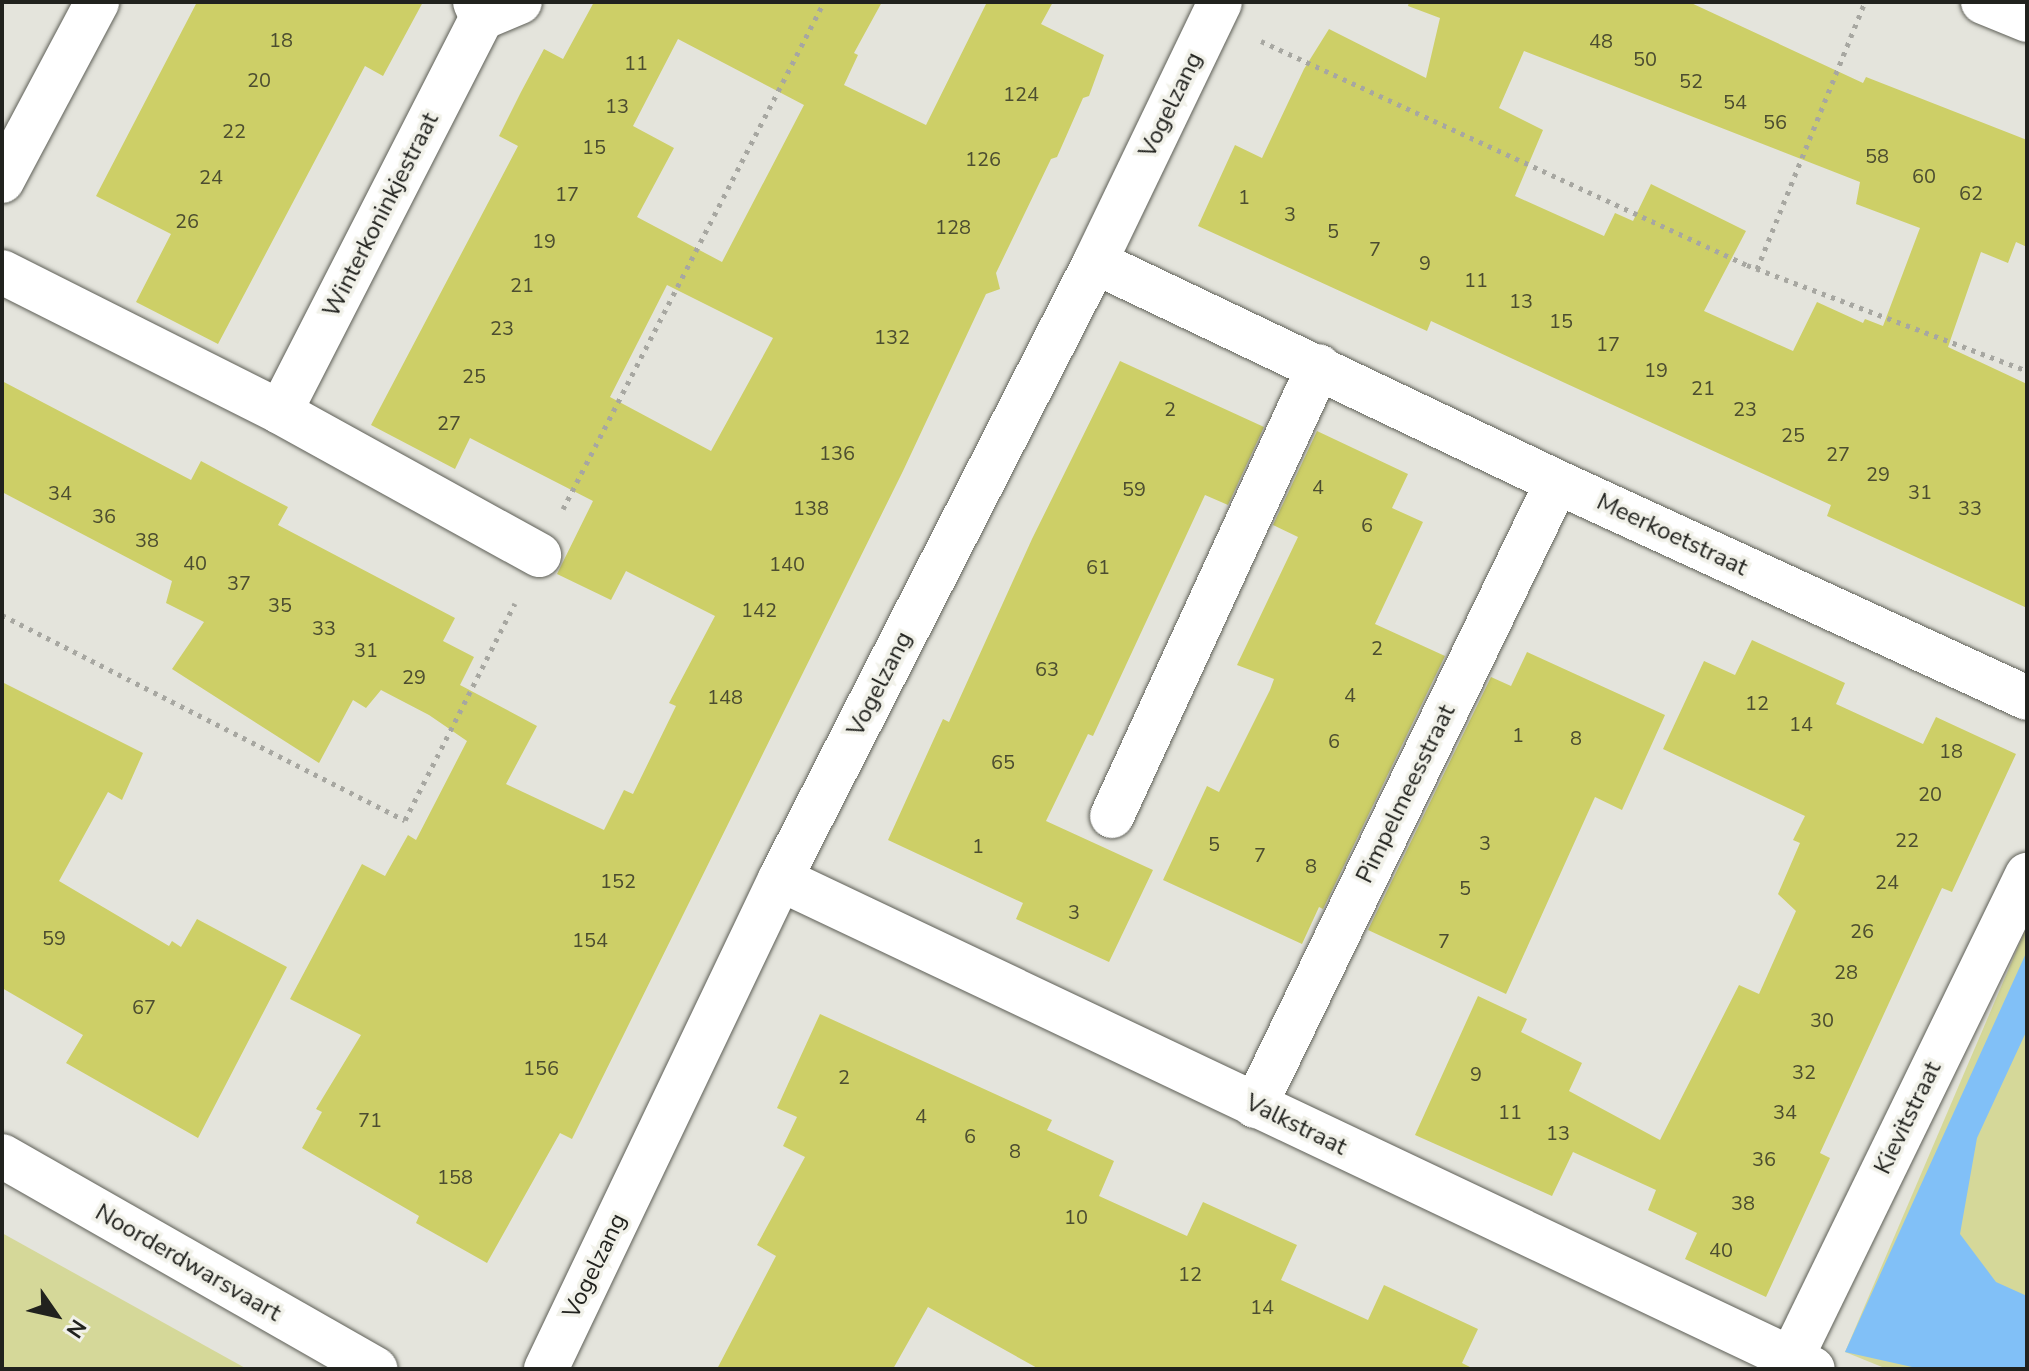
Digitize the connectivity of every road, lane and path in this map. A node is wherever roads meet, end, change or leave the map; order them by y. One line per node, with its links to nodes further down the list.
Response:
1 (97, 2): 7 (street)
2 (1865, 2): 9 (path)
3 (1983, 2): 6 (street)
4 (492, 7): 13 (street, Winterkoninkjestraat)
5 (1216, 10): 8 (street, Vogelzang); 9 (path)
6 (2027, 20)
7 (2, 181)
8 (1095, 262): 11 (street, Meerkoetstraat); 19 (street, Vogelzang)
9 (1757, 269): 12 (path)
10 (2, 272): 13 (street)
11 (1319, 366): 14 (street, Meerkoetstraat); 17 (street)
12 (2027, 371)
13 (280, 412): 15 (street)
14 (1557, 482): 16 (street, Meerkoetstraat); 20 (street, Pimpelmeesstraat)
15 (539, 555)
16 (2027, 698)
17 (1112, 816)
18 (2027, 875): 22 (street, Kievitstraat)
19 (780, 879): 20 (street, Valkstraat); 24 (street, Vogelzang)
20 (1255, 1106): 22 (street, Valkstraat)
21 (2, 1156): 23 (street, Noorderdwarsvaart)
22 (1801, 1365)
23 (375, 1369)
24 (546, 1369)

